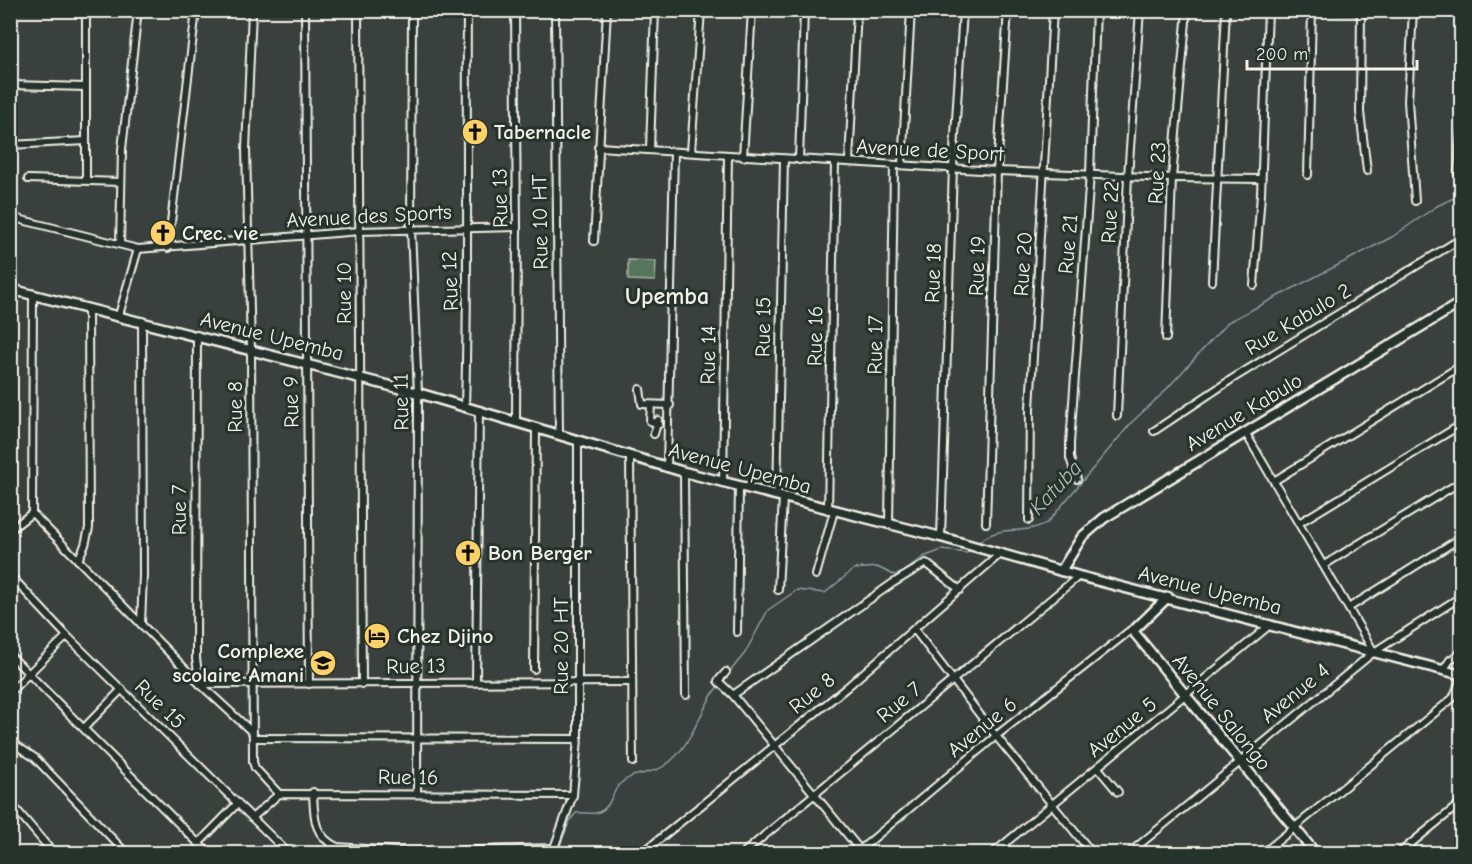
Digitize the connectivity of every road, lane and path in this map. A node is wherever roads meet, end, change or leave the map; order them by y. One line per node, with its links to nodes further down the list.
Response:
1 (86, 10): 32 (street)
2 (138, 10): 61 (street)
3 (196, 10): 73 (street)
4 (252, 10): 70 (street, Rue 8)
5 (305, 10): 68 (street, Rue 9)
6 (358, 10): 67 (street, Rue 10)
7 (412, 10): 66 (street, Rue 11)
8 (466, 10): 65 (street, Rue 12)
9 (515, 10): 64 (street, Rue 13)
10 (555, 10): 101 (street, Rue 10 HT)
11 (607, 10): 36 (street)
12 (655, 10): 37 (street)
13 (701, 10): 39 (street)
14 (752, 10): 41 (street)
15 (804, 10): 43 (street)
16 (857, 10): 44 (street)
17 (911, 10): 46 (street)
18 (963, 10): 48 (street, Rue 18)
19 (1008, 10): 49 (street, Rue 19)
20 (1053, 10): 51 (street, Rue 20)
21 (1096, 10): 52 (street, Rue 21)
22 (1140, 10): 55 (street, Rue 22)
23 (1187, 10): 56 (street, Rue 23)
24 (1226, 10): 57 (street)
25 (1268, 10): 60 (street)
26 (1311, 10): 27 (street); 53 (street)
27 (1361, 11): 28 (street); 50 (street)
28 (1413, 12): 29 (street); 62 (street)
29 (1461, 14)
30 (10, 76): 31 (street)
31 (11, 85): 32 (street); 35 (street)
32 (86, 87): 34 (street)
33 (1461, 118): 54 (street)
34 (86, 141): 35 (street); 59 (street)
35 (12, 145)
36 (598, 147): 37 (street, Avenue de Sport); 71 (street)
37 (650, 150): 38 (street, Avenue de Sport)
38 (674, 152): 39 (street, Avenue de Sport); 92 (street)
39 (691, 152): 40 (street, Avenue de Sport)
40 (728, 156): 41 (street, Avenue de Sport); 110 (street, Rue 14)
41 (743, 157): 42 (street, Avenue de Sport)
42 (784, 159): 43 (street, Avenue de Sport); 112 (street, Rue 15)
43 (799, 160): 45 (street, Avenue de Sport)
44 (849, 161): 45 (street, Avenue de Sport); 47 (street, Avenue de Sport)
45 (835, 162): 113 (street, Rue 16)
46 (902, 164): 47 (street, Avenue de Sport); 48 (street, Avenue de Sport)
47 (894, 165): 118 (street, Rue 17)
48 (953, 167): 49 (street, Avenue de Sport); 120 (street, Rue 18)
49 (997, 171): 51 (street, Avenue de Sport); 116 (street, Rue 19)
50 (1367, 171)
51 (1045, 173): 52 (street, Avenue de Sport); 115 (street, Rue 20)
52 (1090, 174): 55 (street, Avenue de Sport); 107 (street, Rue 21)
53 (1308, 174)
54 (1458, 174)
55 (1128, 176): 56 (street, Avenue de Sport); 95 (street, Rue 22)
56 (1172, 178): 57 (street, Avenue de Sport); 84 (street, Rue 23)
57 (1217, 178): 60 (street, Avenue de Sport); 75 (street)
58 (28, 179): 59 (street)
59 (86, 179): 61 (street)
60 (1261, 179): 76 (street)
61 (121, 182): 72 (street)
62 (1415, 201)
63 (10, 217): 72 (street, Avenue des Sports)
64 (518, 227): 65 (street, Avenue des Sports); 96 (street, Rue 13)
65 (465, 228): 66 (street, Avenue des Sports); 93 (street, Rue 12)
66 (411, 229): 67 (street, Avenue des Sports); 90 (street, Rue 11)
67 (360, 231): 68 (street, Avenue des Sports); 88 (street, Rue 10)
68 (305, 234): 70 (street, Avenue des Sports); 86 (street, Rue 9)
69 (1461, 238): 99 (street, Rue Kabulo 2)
70 (247, 240): 73 (street, Avenue des Sports); 85 (street, Rue 8)
71 (594, 241)
72 (120, 244): 74 (street, Avenue des Sports)
73 (168, 248): 74 (street, Avenue des Sports)
74 (138, 249): 81 (street)
75 (1212, 281)
76 (1254, 285)
77 (10, 288): 78 (street, Avenue Upemba)
78 (33, 294): 80 (street, Avenue Upemba); 114 (street)
79 (1461, 302): 100 (street, Avenue Kabulo)
80 (88, 308): 81 (street, Avenue Upemba); 123 (street)
81 (119, 315): 82 (street, Avenue Upemba)
82 (142, 321): 83 (street, Avenue Upemba); 134 (street)
83 (197, 335): 85 (street, Avenue Upemba); 153 (street, Rue 7)
84 (1166, 338)
85 (251, 350): 86 (street, Avenue Upemba); 154 (street, Rue 8)
86 (307, 364): 88 (street, Avenue Upemba); 155 (street, Rue 9)
87 (1461, 365): 108 (street)
88 (361, 378): 90 (street, Avenue Upemba); 156 (street, Rue 10)
89 (640, 390): 91 (street)
90 (418, 393): 93 (street, Avenue Upemba); 151 (street, Rue 11)
91 (651, 405): 92 (street); 102 (street)
92 (670, 405): 105 (street)
93 (465, 406): 94 (street, Avenue Upemba)
94 (479, 410): 96 (street, Avenue Upemba); 149 (street)
95 (1117, 416)
96 (516, 422): 98 (street, Avenue Upemba)
97 (1461, 424): 117 (street)
98 (536, 428): 101 (street, Avenue Upemba); 143 (street)
99 (1154, 431)
100 (1245, 432): 108 (street); 125 (street, Avenue Kabulo)
101 (559, 434): 103 (street, Avenue Upemba)
102 (654, 434)
103 (578, 440): 104 (street, Avenue Upemba); 152 (street, Rue 20 HT)
104 (630, 457): 105 (street, Avenue Upemba); 150 (street)
105 (667, 468): 106 (street, Avenue Upemba)
106 (684, 472): 110 (street, Avenue Upemba); 159 (street)
107 (1077, 479)
108 (1274, 481): 117 (street)
109 (1461, 481): 124 (street)
110 (723, 483): 111 (street, Avenue Upemba)
111 (739, 486): 112 (street, Avenue Upemba); 138 (street)
112 (780, 497): 113 (street, Avenue Upemba); 129 (street, Rue 15)
113 (831, 511): 118 (street, Avenue Upemba); 127 (street, Rue 16)
114 (32, 513): 119 (street); 123 (street)
115 (1029, 520)
116 (986, 523)
117 (1299, 523): 124 (street)
118 (889, 525): 120 (street, Avenue Upemba)
119 (10, 531)
120 (941, 537): 122 (street, Avenue Upemba)
121 (1461, 537): 133 (street)
122 (1000, 554): 125 (street, Avenue Upemba); 130 (street, Rue 8)
123 (78, 560): 134 (street)
124 (1324, 565): 133 (street)
125 (1060, 570): 128 (street, Avenue Upemba)
126 (10, 575): 139 (street, Rue 15)
127 (816, 575)
128 (1079, 576): 132 (street, Avenue Upemba); 148 (street, Rue 7)
129 (778, 590)
130 (960, 590): 136 (street, Rue 8); 160 (street)
131 (1461, 596): 140 (street, Avenue 4)
132 (1168, 597): 135 (street, Avenue Upemba); 137 (street)
133 (1350, 607): 140 (street)
134 (141, 624): 153 (street)
135 (1270, 624): 140 (street, Avenue Upemba); 161 (street, Avenue 5)
136 (914, 629): 148 (street); 168 (street, Rue 8)
137 (1132, 629): 161 (street, Avenue Salongo); 164 (street, Avenue 6)
138 (737, 632)
139 (67, 636): 146 (street); 157 (street, Rue 15)
140 (1374, 651): 144 (street, Avenue Upemba); 169 (street, Avenue 4)
141 (1461, 652): 144 (street)
142 (10, 655): 146 (street)
143 (534, 669)
144 (1444, 669): 147 (street, Avenue Upemba)
145 (726, 672): 160 (street)
146 (30, 674): 158 (street); 162 (street)
147 (1461, 676): 183 (street)
148 (952, 679): 164 (street); 177 (street, Rue 7)
149 (476, 681): 151 (street, Rue 13); 152 (street, Rue 13)
150 (632, 681): 152 (street, Rue 13); 170 (street)
151 (419, 683): 156 (street, Rue 13); 165 (street, Rue 11)
152 (577, 683): 166 (street, Rue 20 HT)
153 (200, 684): 154 (street, Rue 13); 163 (street)
154 (253, 684): 155 (street, Rue 13); 163 (street, Rue 8)
155 (309, 684): 156 (street, Rue 13)
156 (362, 684)
157 (122, 689): 162 (street); 180 (street, Rue 15)
158 (10, 692)
159 (686, 695)
160 (733, 695): 168 (street)
161 (1186, 696): 169 (street, Avenue Salongo); 171 (street, Avenue 5)
162 (84, 728): 184 (street)
163 (253, 735): 165 (street); 175 (street, Rue 8)
164 (996, 735): 181 (street); 187 (street, Avenue 6)
165 (418, 739): 166 (street); 174 (street, Rue 11)
166 (578, 739): 176 (street, Rue 20 HT)
167 (11, 742): 190 (street)
168 (774, 745): 177 (street); 192 (street, Rue 8)
169 (1239, 760): 183 (street, Avenue Salongo); 196 (street, Avenue 4)
170 (633, 762)
171 (1098, 768): 173 (street); 181 (street, Avenue 5)
172 (313, 792): 174 (street, Rue 16); 175 (street, Rue 16); 185 (street)
173 (1118, 792)
174 (417, 793): 176 (street, Rue 16)
175 (279, 794): 182 (street)
176 (573, 795): 185 (street, Rue 20 HT)
177 (814, 795): 187 (street); 193 (street, Rue 7)
178 (10, 802): 189 (street)
179 (1461, 802): 199 (street)
180 (238, 804): 182 (street, Rue 15); 184 (street)
181 (1053, 804): 194 (street, Avenue 5); 195 (street)
182 (252, 818): 191 (street, Rue 15)
183 (1294, 828): 197 (street); 198 (street, Avenue Salongo)
184 (199, 843): 186 (street)
185 (554, 848): 188 (street)
186 (204, 852)
187 (858, 852)
188 (562, 853)
189 (54, 854)
190 (128, 854)
191 (289, 854)
192 (641, 854)
193 (742, 854)
194 (993, 854)
195 (1093, 854)
196 (1128, 854)
197 (1262, 854)
198 (1316, 854)
199 (1398, 854)

